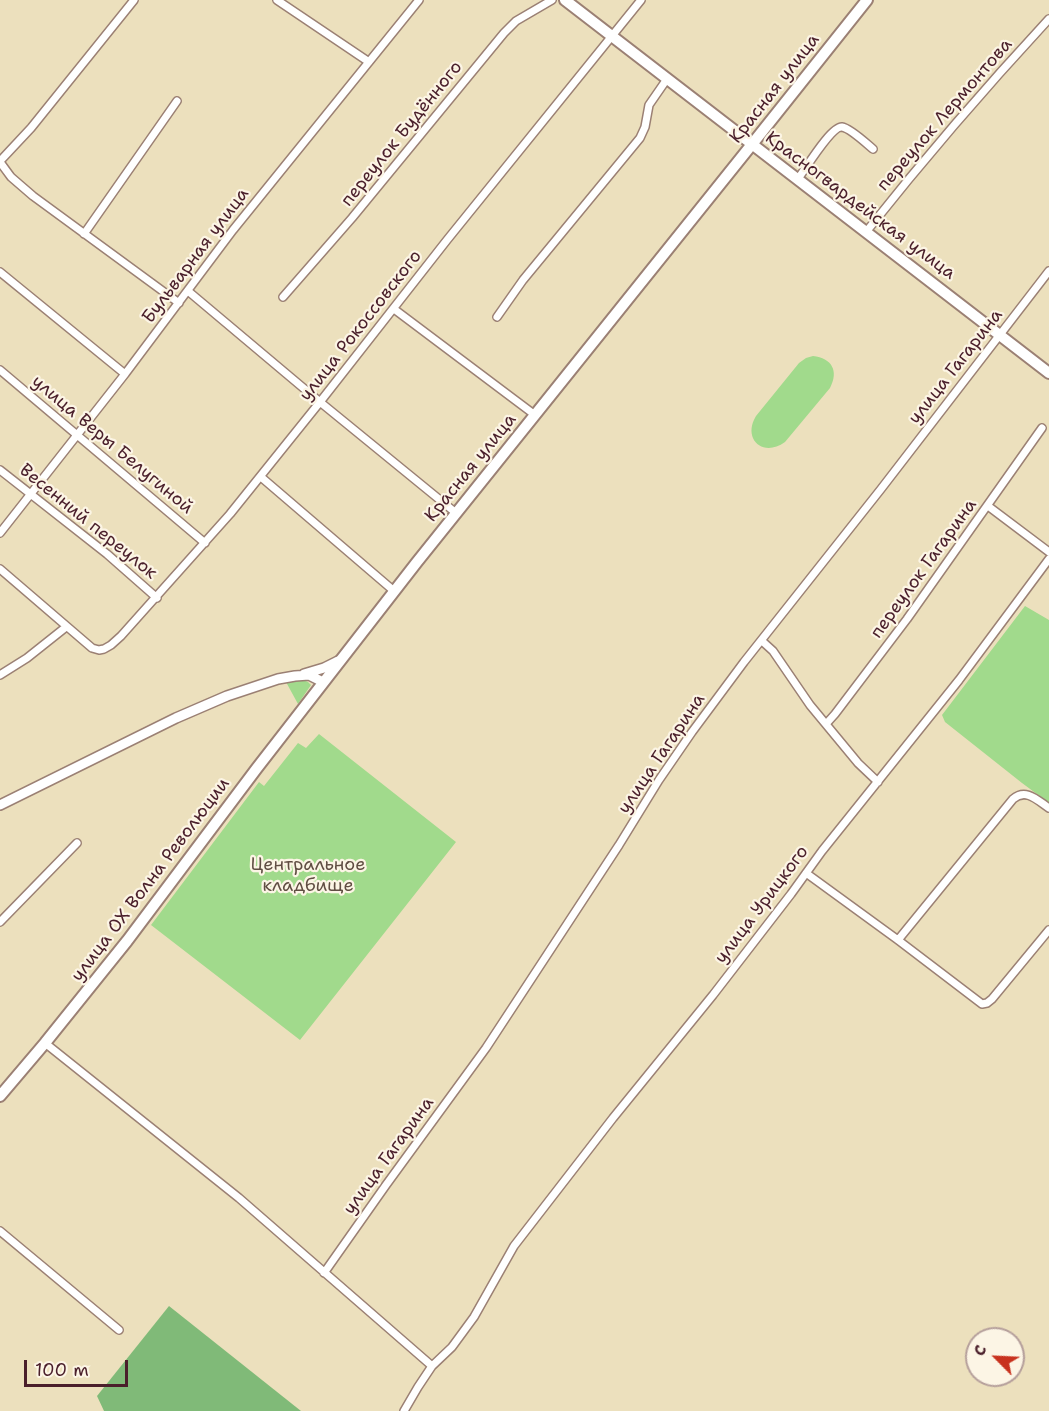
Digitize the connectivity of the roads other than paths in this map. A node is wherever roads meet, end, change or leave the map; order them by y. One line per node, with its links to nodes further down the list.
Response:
1 (134, 0): 15 (street)
2 (277, 0): 10 (street)
3 (419, 0): 10 (street, Бульварная улица)
4 (552, 0): 22 (street, переулок Будённого)
5 (565, 0): 9 (main road, Красногвардейская улица)
6 (641, 0): 9 (street, улица Рокоссовского)
7 (867, 0): 13 (main road, Красная улица)
8 (1049, 19): 17 (street, переулок Лермонтова)
9 (612, 37): 11 (main road, Красногвардейская улица); 24 (street, улица Рокоссовского)
10 (369, 62): 21 (street, Бульварная улица)
11 (667, 79): 13 (main road, Красногвардейская улица); 25 (street)
12 (177, 101): 18 (street)
13 (752, 145): 16 (main road, Красногвардейская улица); 31 (main road, Красная улица)
14 (873, 149): 16 (street)
15 (0, 162): 18 (street)
16 (797, 180): 17 (main road, Красногвардейская улица)
17 (866, 232): 26 (main road, Красногвардейская улица)
18 (84, 234): 23 (street)
19 (1049, 271): 26 (street, улица Гагарина)
20 (0, 272): 29 (street)
21 (188, 291): 23 (street, Бульварная улица); 30 (street)
22 (283, 297)
23 (179, 303): 29 (street, Бульварная улица)
24 (394, 309): 30 (street, улица Рокоссовского); 31 (street)
25 (497, 317)
26 (1001, 335): 28 (main road, Красногвардейская улица); 47 (street, улица Гагарина)
27 (0, 370): 33 (street, улица Веры Белугиной)
28 (1049, 373)
29 (126, 374): 33 (street, Бульварная улица)
30 (320, 402): 35 (street, улица Рокоссовского); 38 (street)
31 (535, 415): 38 (main road, Красная улица)
32 (1042, 428): 37 (street, переулок Гагарина)
33 (78, 436): 36 (street, Бульварная улица); 40 (street, улица Веры Белугиной)
34 (0, 470): 36 (street, Весенний переулок)
35 (261, 477): 40 (street, улица Рокоссовского); 44 (street)
36 (31, 495): 39 (street, Бульварная улица); 45 (street, Весенний переулок)
37 (988, 506): 41 (street); 52 (street, переулок Гагарина)
38 (456, 513): 44 (main road, Красная улица)
39 (0, 534)
40 (205, 543): 45 (street, улица Рокоссовского)
41 (1049, 552)
42 (1049, 560): 53 (street, улица Урицкого)
43 (0, 569): 46 (street)
44 (394, 591): 48 (main road, Красная улица)
45 (157, 597): 46 (street, улица Рокоссовского)
46 (66, 627): 49 (street)
47 (762, 640): 52 (street); 64 (street, улица Гагарина)
48 (340, 659): 50 (street); 51 (main road, Красная улица)
49 (0, 675)
50 (295, 676): 51 (street); 54 (street)
51 (323, 682): 61 (main road, улица ОХ Волна Революции)
52 (826, 724): 53 (street)
53 (878, 782): 57 (street, улица Урицкого)
54 (0, 805)
55 (1049, 808): 60 (street)
56 (77, 843): 58 (street)
57 (806, 873): 60 (street); 66 (street, улица Урицкого)
58 (0, 922)
59 (1049, 930): 60 (street)
60 (898, 940)
61 (45, 1043): 62 (main road, улица ОХ Волна Революции); 64 (street)
62 (1, 1094)
63 (0, 1231): 65 (street)
64 (324, 1273): 66 (street)
65 (118, 1330)
66 (432, 1366): 67 (street, улица Урицкого)
67 (404, 1411)

